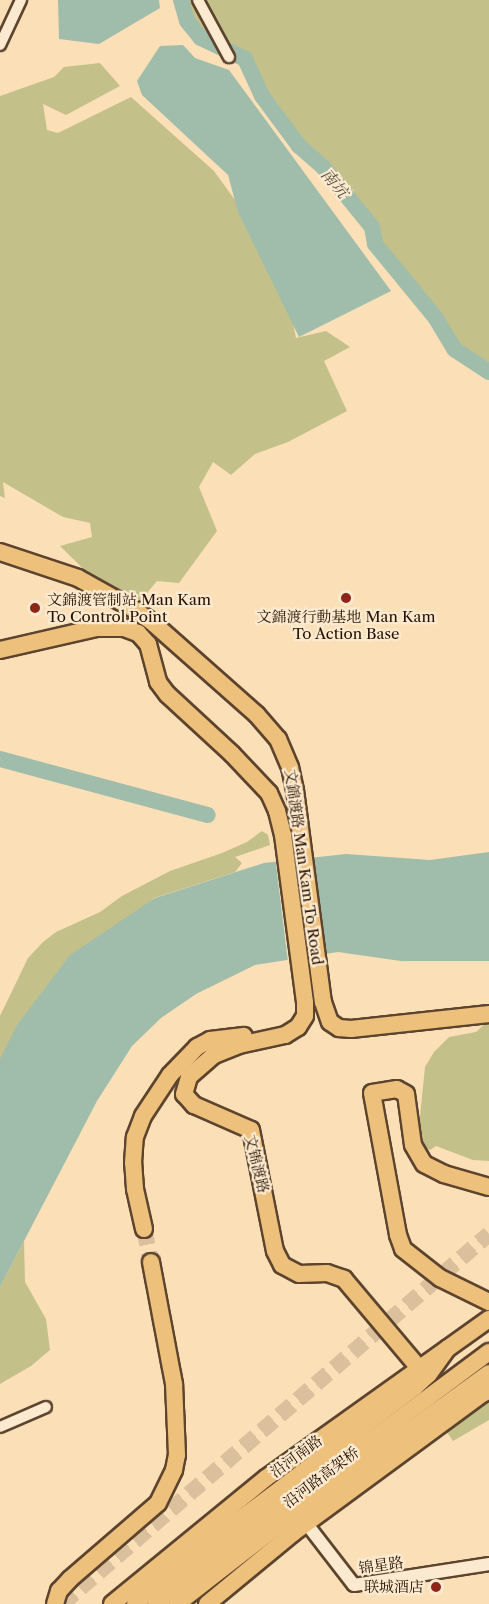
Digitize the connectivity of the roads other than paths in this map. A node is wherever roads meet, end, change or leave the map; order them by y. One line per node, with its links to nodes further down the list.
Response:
1 (21, 0): 3 (street)
2 (198, 0): 4 (street)
3 (0, 45)
4 (229, 57)
5 (0, 552): 7 (main road, 文錦渡路 Man Kam To Road)
6 (0, 650): 8 (main road, 文錦渡路 Man Kam To Road)
7 (320, 979): 9 (main road); 10 (main road)
8 (302, 981): 12 (main road); 18 (main road, 文锦渡路)
9 (489, 1007)
10 (489, 1014)
11 (489, 1186): 14 (main road)
12 (144, 1229)
13 (150, 1262): 25 (main road)
14 (489, 1302)
15 (489, 1319): 16 (main road, 沿河南路)
16 (448, 1348): 18 (main road, 沿河南路); 27 (main road)
17 (489, 1352): 28 (main road, 沿河路高架桥)
18 (419, 1368): 26 (main road, 沿河南路)
19 (489, 1373): 29 (main road, 沿河路高架桥)
20 (487, 1391): 23 (main road)
21 (46, 1407): 22 (street)
22 (0, 1427)
23 (306, 1523): 24 (street, 锦星路); 30 (main road)
24 (489, 1564)
25 (55, 1604)
26 (112, 1604)
27 (135, 1604)
28 (156, 1604)
29 (177, 1604)
30 (207, 1604)

